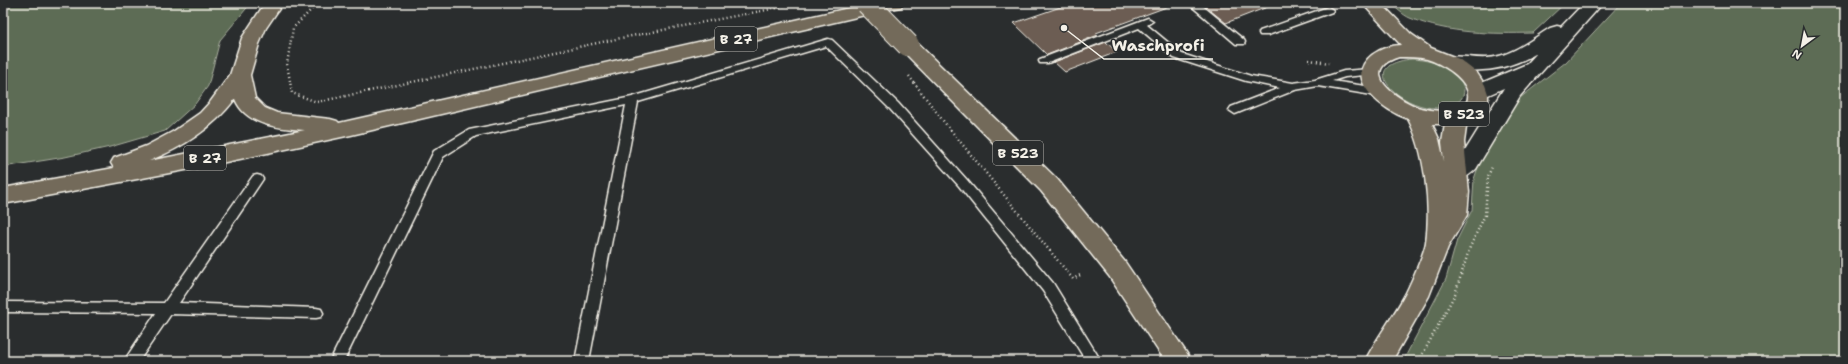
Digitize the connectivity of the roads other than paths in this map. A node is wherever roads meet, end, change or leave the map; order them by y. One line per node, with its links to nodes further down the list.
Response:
1 (274, 3): 17 (main road)
2 (867, 3): 39 (main road, B 523, bridge)
3 (895, 3): 26 (main road, B 27)
4 (1193, 3): 10 (lane)
5 (1319, 3): 9 (lane)
6 (1359, 3): 12 (main road)
7 (1371, 3): 11 (main road)
8 (1588, 10): 14 (street); 15 (street)
9 (1264, 33)
10 (1240, 42)
11 (1424, 52): 12 (main road, B 523); 14 (main road, B 523)
12 (1385, 54): 16 (main road)
13 (1044, 61): 19 (lane)
14 (1451, 62): 21 (main road, B 523)
15 (1533, 68): 21 (street); 27 (street)
16 (1370, 72): 18 (lane); 20 (main road)
17 (240, 74): 26 (main road); 29 (main road)
18 (1316, 83): 19 (lane); 20 (lane)
19 (1293, 87): 23 (lane)
20 (1378, 92): 24 (main road, B 523)
21 (1479, 92): 25 (main road, B 523)
22 (633, 100): 36 (lane); 37 (lane); 38 (lane)
23 (1235, 110)
24 (1416, 114): 25 (main road, B 523); 31 (main road)
25 (1457, 116): 27 (main road)
26 (351, 128): 29 (main road, B 27)
27 (1457, 173): 31 (main road)
28 (257, 179): 33 (lane)
29 (59, 187): 30 (main road, B 27)
30 (3, 196)
31 (1437, 245): 40 (main road)
32 (3, 307): 33 (lane)
33 (168, 308): 34 (lane); 35 (lane)
34 (316, 313)
35 (131, 361)
36 (337, 361)
37 (582, 361)
38 (1094, 361)
39 (1179, 361)
40 (1378, 361)

